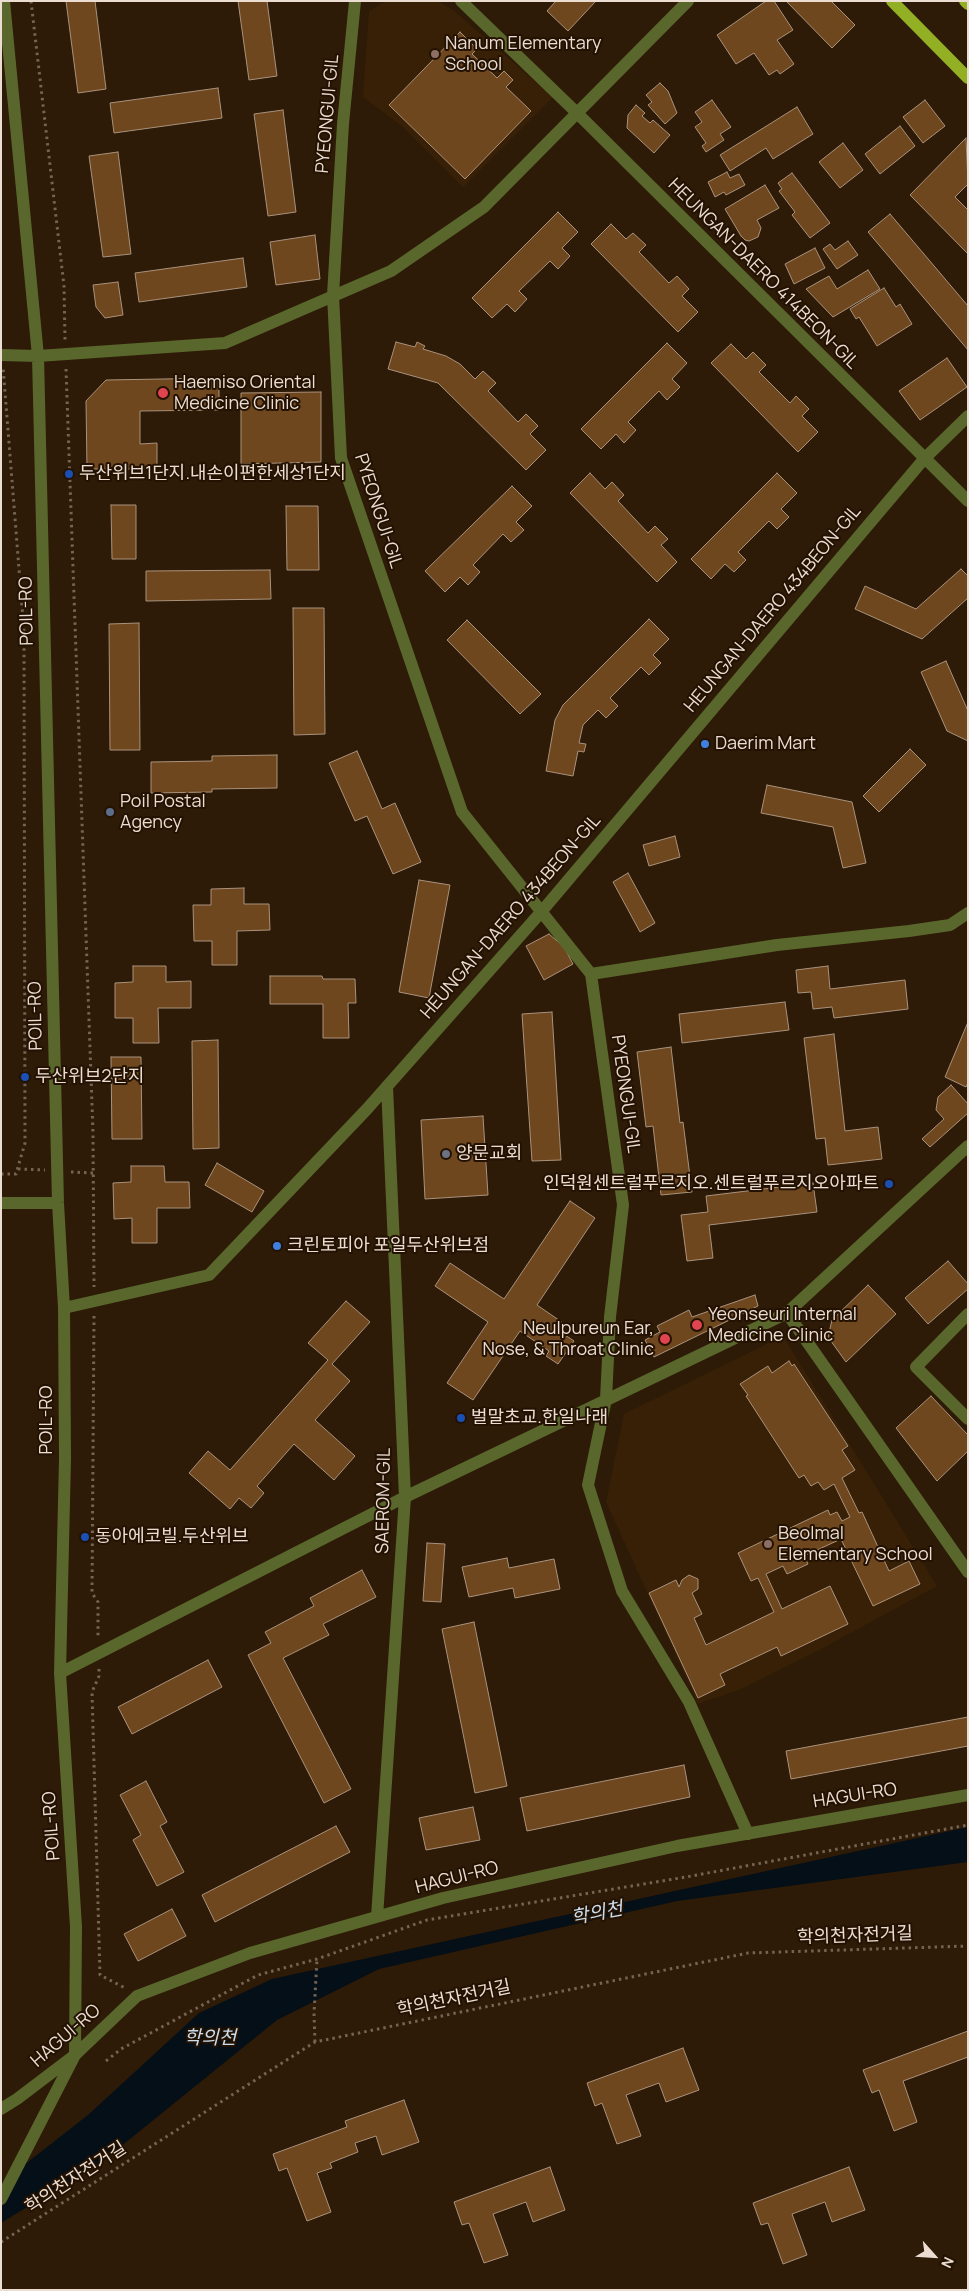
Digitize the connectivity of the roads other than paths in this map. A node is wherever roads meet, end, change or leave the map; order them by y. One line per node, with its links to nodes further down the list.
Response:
1 (4, 1): 12 (street, POIL-RO)
2 (355, 1): 10 (street, PYEONGUI-GIL)
3 (461, 1): 9 (street, HEUNGAN-DAERO 414BEON-GIL)
4 (688, 1): 9 (street)
5 (892, 1): 8 (main road)
6 (964, 1): 7 (main road)
7 (968, 4)
8 (968, 78)
9 (577, 113): 10 (street); 14 (street, HEUNGAN-DAERO 414BEON-GIL)
10 (333, 295): 12 (street); 16 (street, PYEONGUI-GIL)
11 (2, 355): 12 (street)
12 (38, 356): 22 (street, POIL-RO)
13 (968, 416): 14 (street, HEUNGAN-DAERO 434BEON-GIL)
14 (924, 459): 15 (street); 16 (street, HEUNGAN-DAERO 434BEON-GIL)
15 (968, 501)
16 (542, 911): 18 (street, PYEONGUI-GIL); 19 (street, HEUNGAN-DAERO 434BEON-GIL)
17 (968, 913): 18 (street)
18 (591, 974): 26 (street, PYEONGUI-GIL)
19 (387, 1086): 23 (street, HEUNGAN-DAERO 434BEON-GIL); 28 (street, SAEROM-GIL)
20 (968, 1146): 24 (street)
21 (1, 1203): 22 (street)
22 (58, 1203): 23 (street, POIL-RO)
23 (64, 1308): 30 (street, POIL-RO)
24 (787, 1313): 26 (street); 29 (street)
25 (968, 1314): 27 (street)
26 (606, 1399): 28 (street); 32 (street, PYEONGUI-GIL)
27 (968, 1419)
28 (405, 1497): 30 (street); 33 (street, SAEROM-GIL)
29 (968, 1572)
30 (60, 1673): 34 (street, POIL-RO)
31 (968, 1796): 32 (street, HAGUI-RO)
32 (748, 1834): 33 (street, HAGUI-RO)
33 (377, 1917): 34 (street, HAGUI-RO)
34 (75, 2055): 35 (street, HAGUI-RO); 36 (street, POIL-RO)
35 (1, 2109)
36 (1, 2199)

